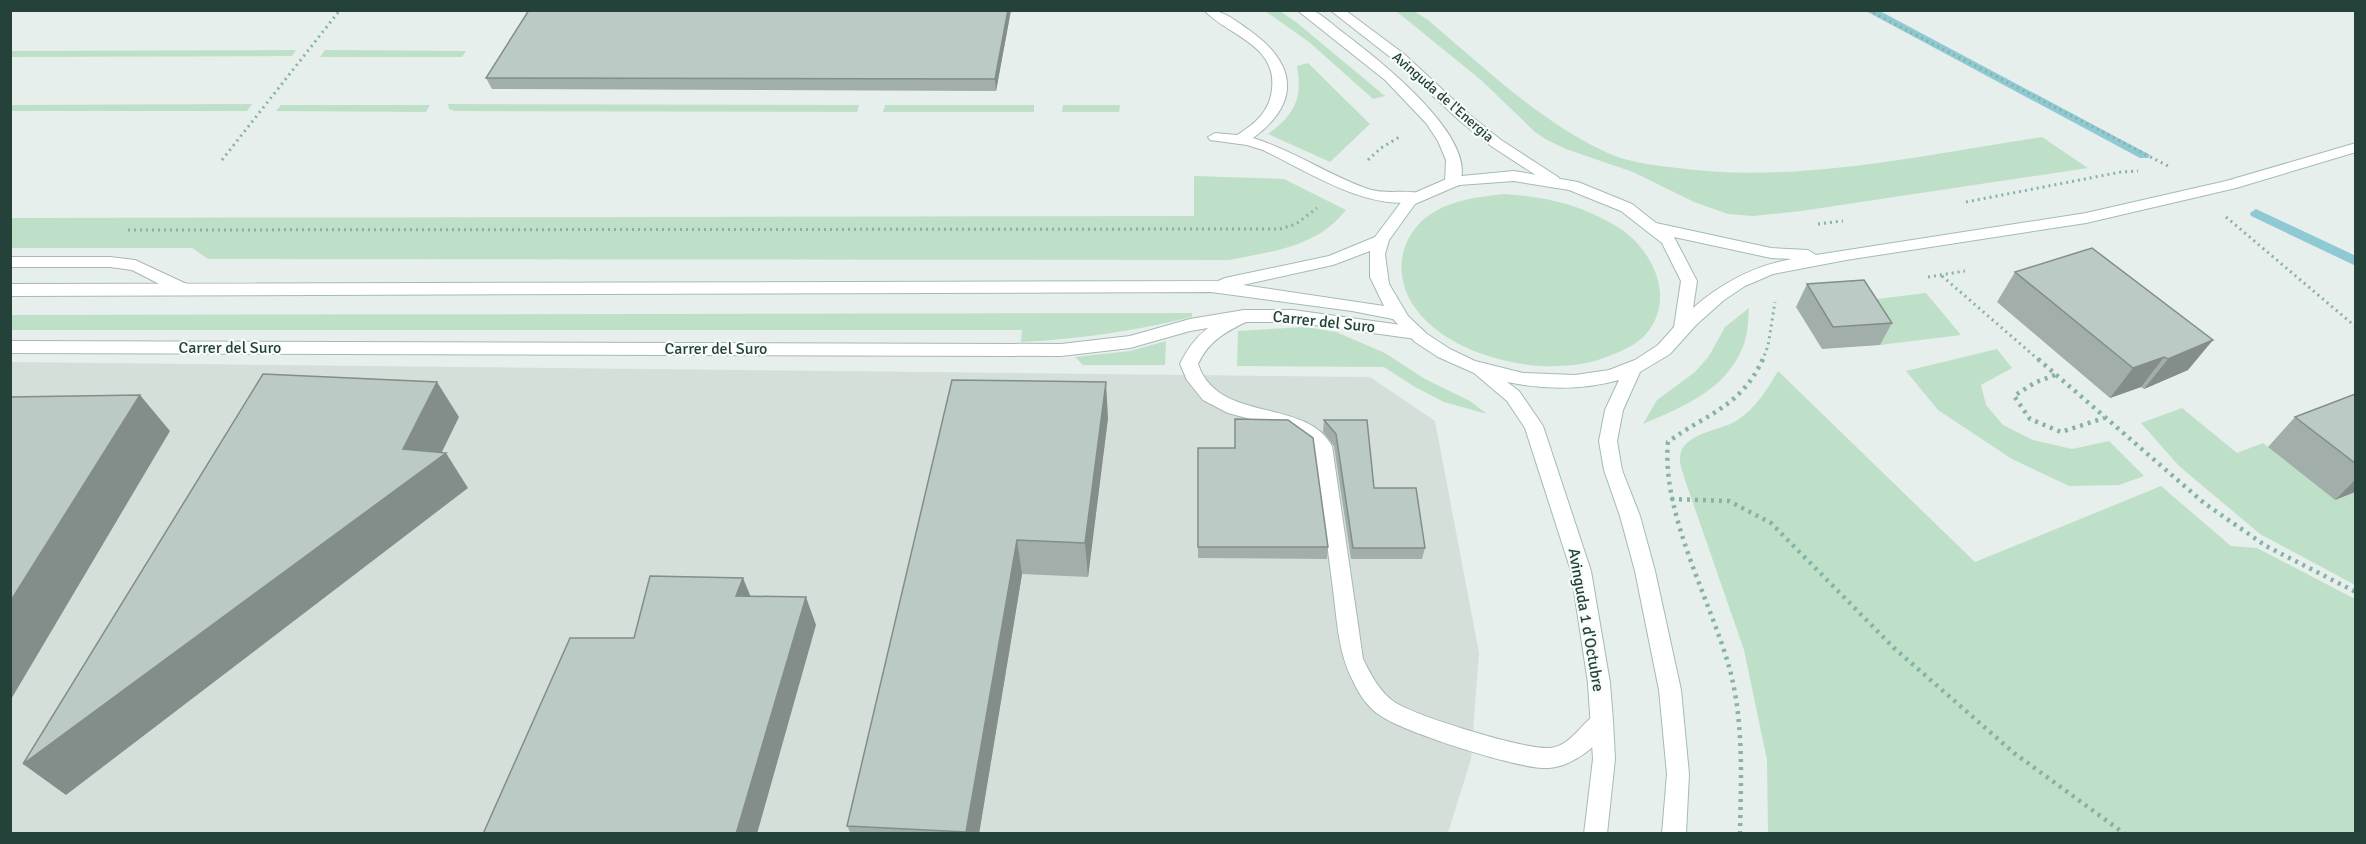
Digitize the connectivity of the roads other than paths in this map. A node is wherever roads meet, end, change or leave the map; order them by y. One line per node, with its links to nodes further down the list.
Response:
1 (1210, 10): 5 (street)
2 (1302, 10): 8 (street, Avinguda de l'Energia)
3 (1336, 10): 7 (street, Avinguda de l'Energia)
4 (1215, 137): 5 (street)
5 (1240, 140): 9 (street)
6 (2355, 147): 12 (street)
7 (1553, 180): 8 (street); 10 (street)
8 (1453, 183): 9 (street)
9 (1418, 197): 11 (street)
10 (1653, 227): 12 (street); 19 (street)
11 (1381, 240): 14 (street); 17 (street)
12 (1830, 257): 19 (street)
13 (10, 261): 16 (street)
14 (1211, 286): 16 (street); 17 (street)
15 (10, 290): 16 (street)
16 (184, 290)
17 (1397, 314): 20 (street)
18 (1244, 316): 20 (street, Carrer del Suro); 21 (street, Carrer del Suro); 24 (street)
19 (1682, 329): 23 (street)
20 (1416, 333): 22 (street)
21 (10, 347)
22 (1475, 366): 23 (street); 24 (street, Avinguda 1 d'Octubre)
23 (1633, 369): 26 (street)
24 (1602, 721): 25 (street, Avinguda 1 d'Octubre)
25 (1595, 834)
26 (1674, 834)

